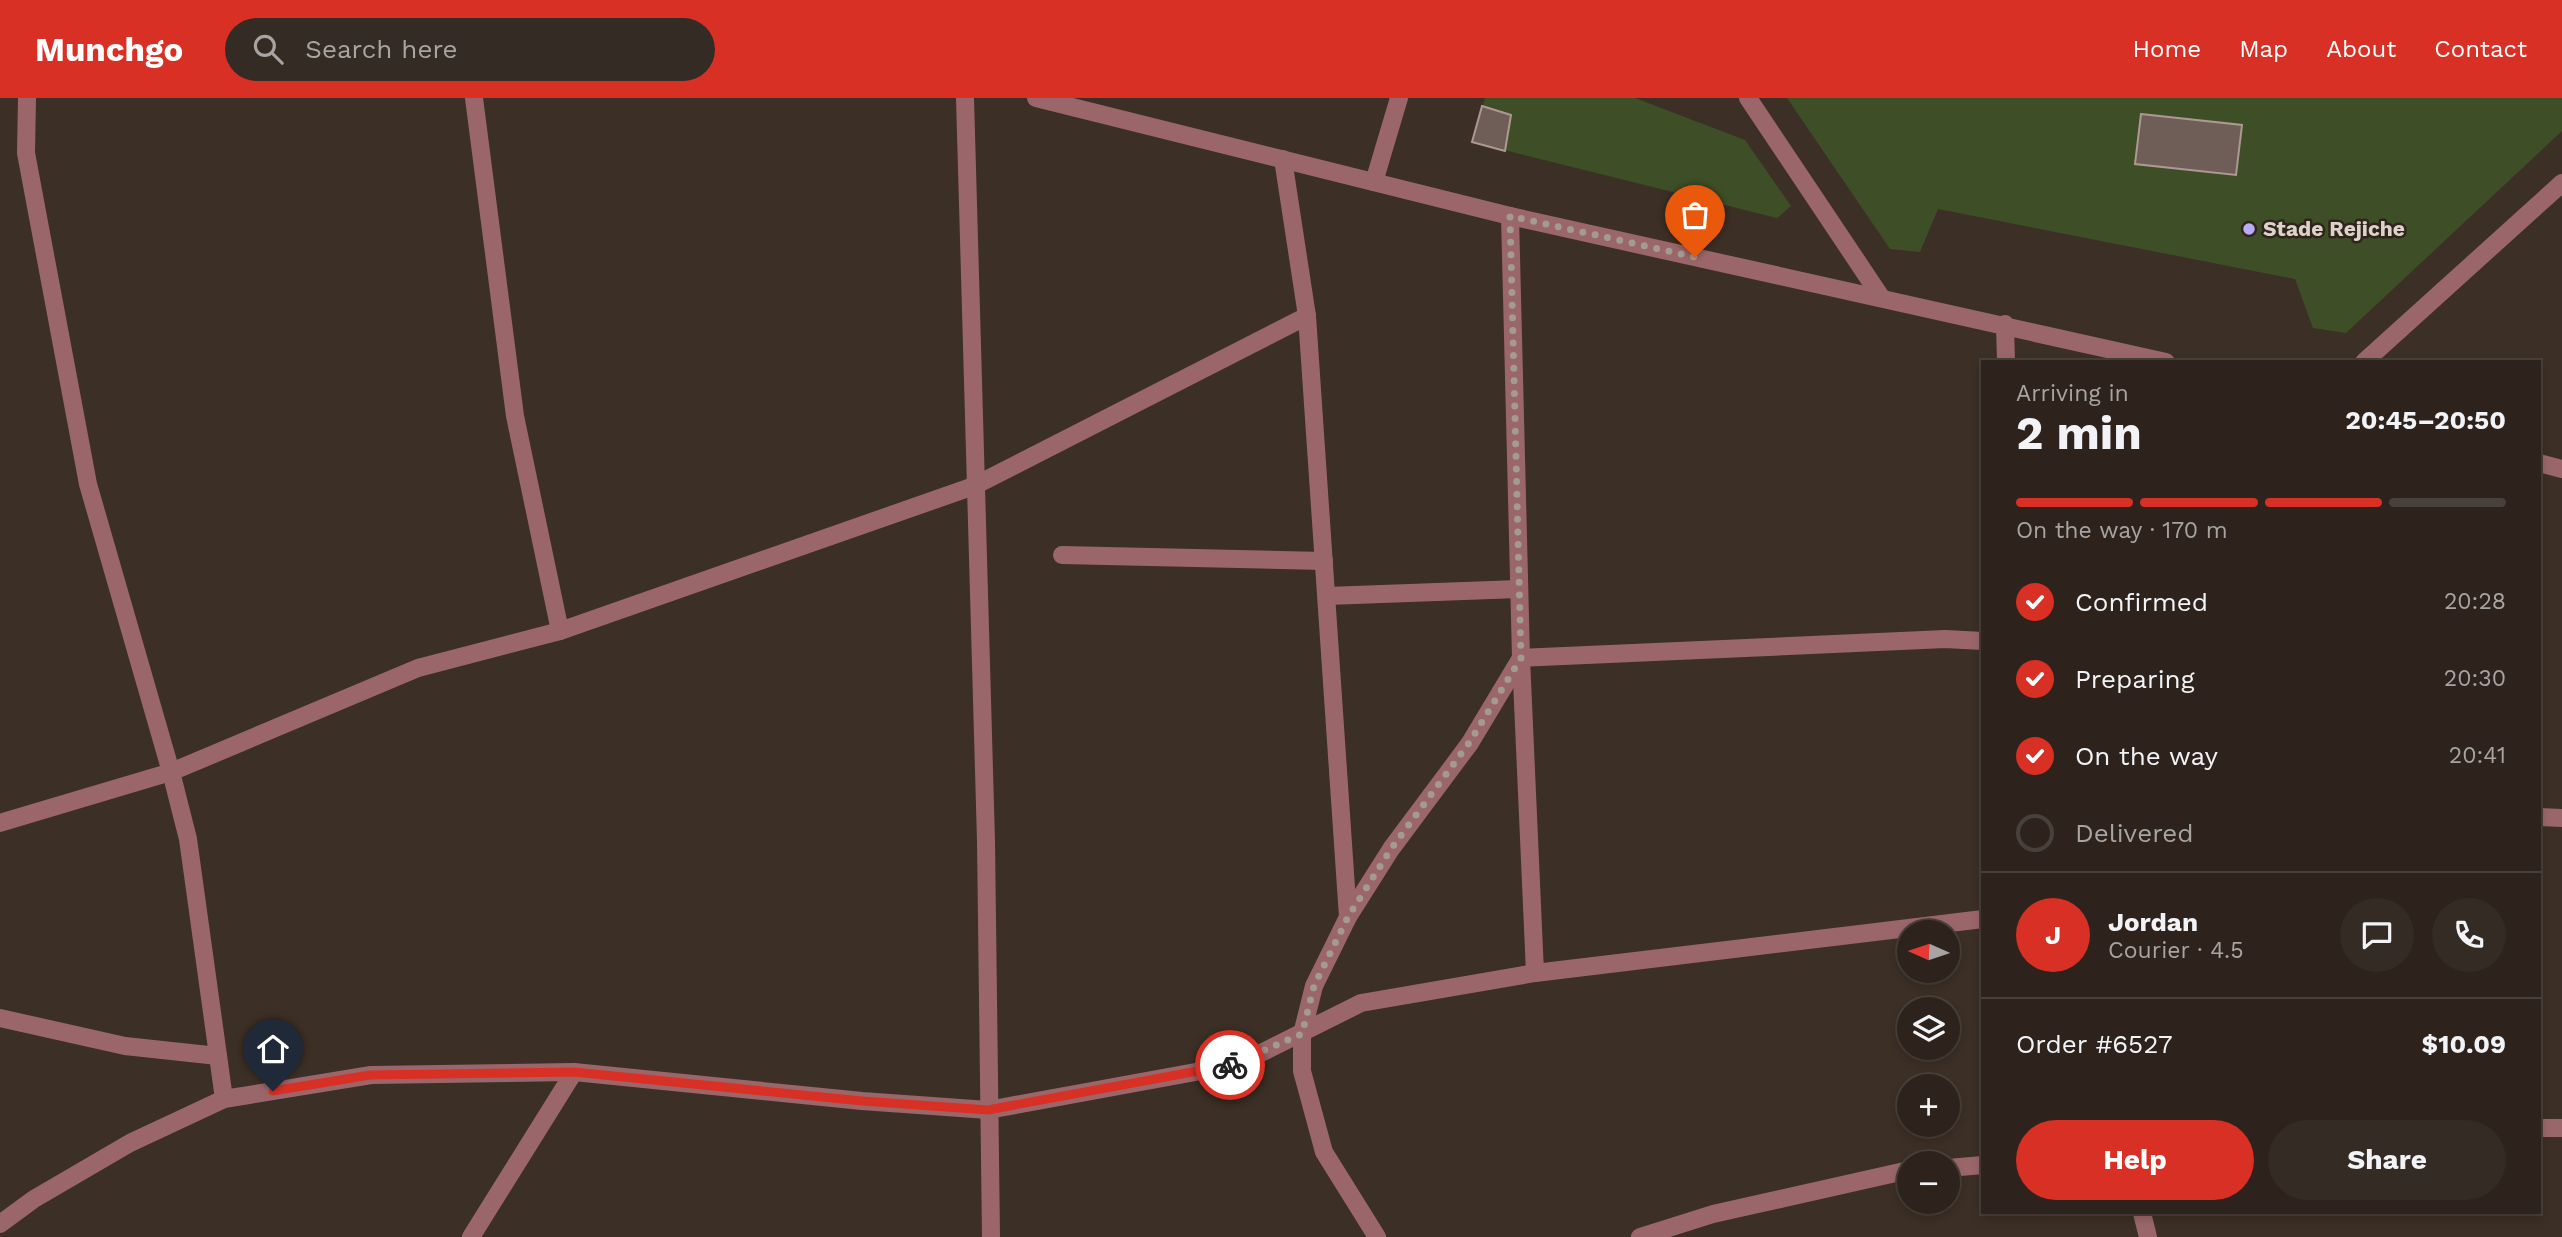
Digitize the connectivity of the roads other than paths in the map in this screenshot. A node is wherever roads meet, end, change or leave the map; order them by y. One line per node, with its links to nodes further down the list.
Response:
1 (27, 98): 27 (street)
2 (474, 98): 24 (street)
3 (965, 98): 19 (street)
4 (1036, 98): 7 (street)
5 (1399, 98): 8 (street)
6 (1748, 98): 11 (street)
7 (1283, 159): 8 (street); 12 (street)
8 (1374, 182): 10 (street)
9 (2562, 183): 16 (street)
10 (1510, 216): 11 (street); 22 (street)
11 (1881, 298): 13 (street)
12 (1307, 316): 19 (street); 21 (street)
13 (2005, 324): 14 (street); 15 (street)
14 (2006, 360)
15 (2158, 360)
16 (2366, 360)
17 (2541, 464): 18 (street)
18 (2562, 469)
19 (974, 486): 24 (street); 39 (street)
20 (1062, 555): 21 (street)
21 (1324, 561): 23 (street)
22 (1519, 589): 23 (street); 26 (street)
23 (1327, 596): 31 (street)
24 (560, 631): 27 (street)
25 (1981, 641): 26 (street)
26 (1521, 658): 31 (street); 33 (street)
27 (171, 772): 30 (street); 36 (street)
28 (2541, 817): 29 (street)
29 (2562, 818)
30 (0, 823)
31 (1348, 917): 35 (street)
32 (1981, 919): 33 (street)
33 (1535, 973): 35 (street)
34 (0, 1018): 36 (street)
35 (1302, 1034): 39 (street); 49 (street)
36 (218, 1056): 38 (street)
37 (574, 1072): 38 (street); 39 (street); 47 (street)
38 (224, 1098): 46 (street)
39 (988, 1110): 48 (street)
40 (2541, 1128): 41 (street)
41 (2562, 1128)
42 (1981, 1165): 43 (street)
43 (1960, 1167)
44 (1897, 1173): 50 (street)
45 (2142, 1214): 51 (street)
46 (0, 1224)
47 (471, 1237)
48 (991, 1237)
49 (1377, 1237)
50 (1640, 1237)
51 (2148, 1237)

